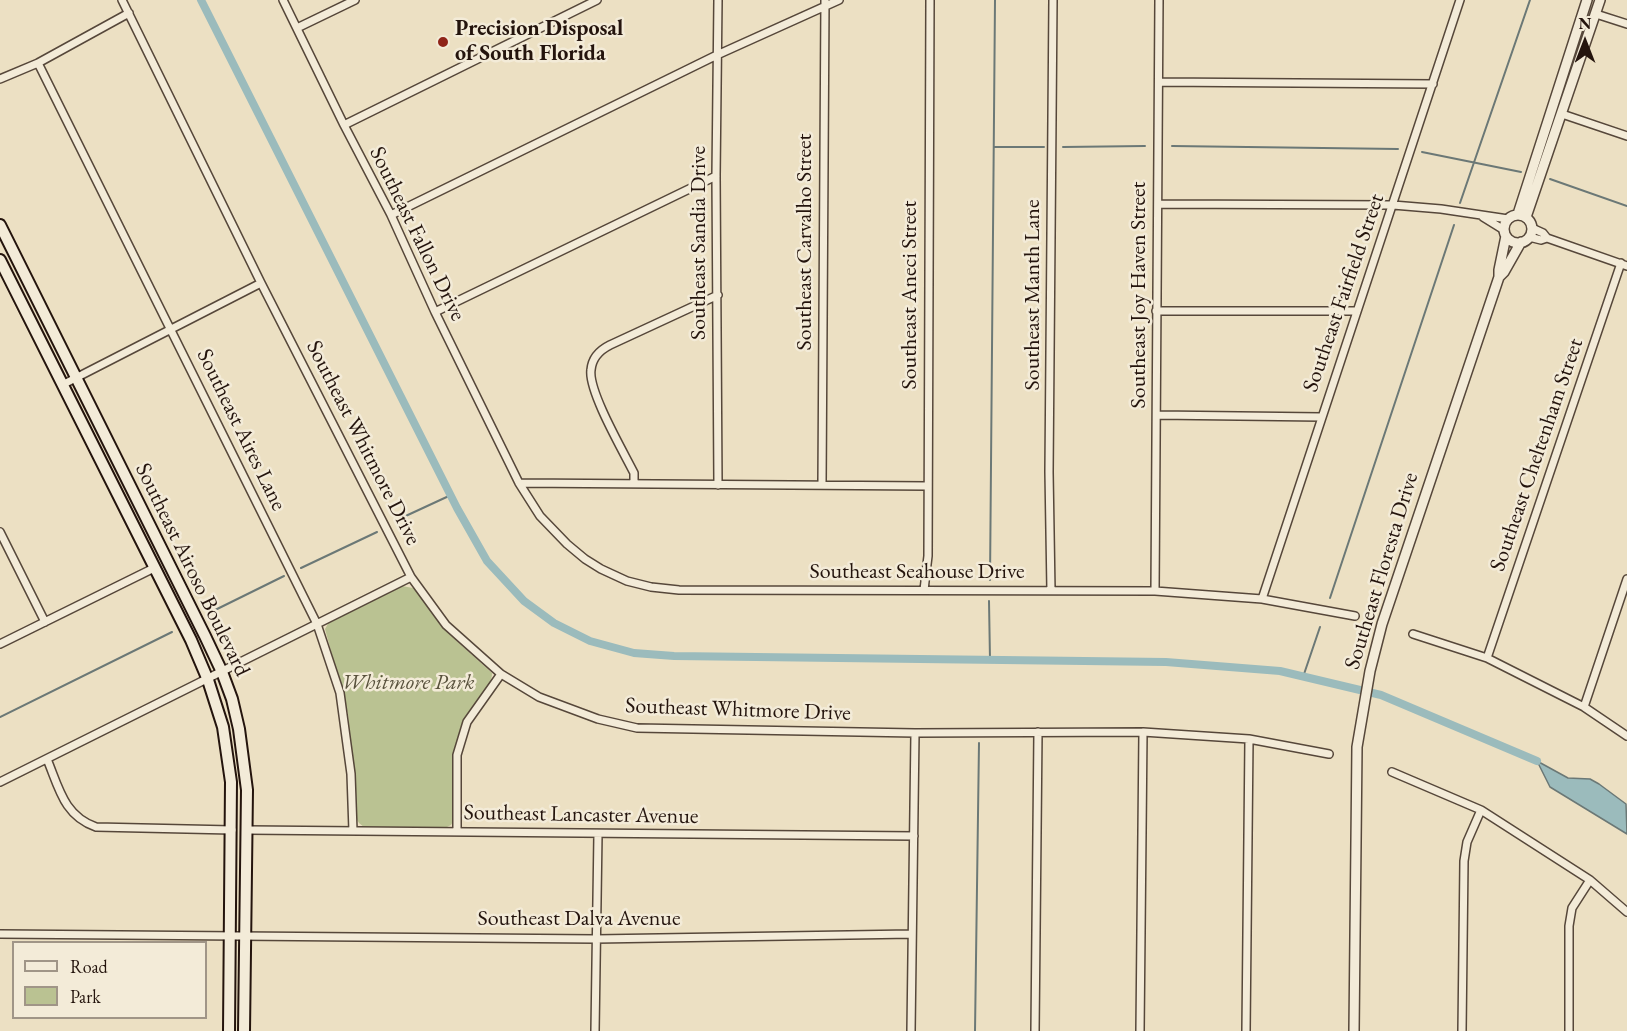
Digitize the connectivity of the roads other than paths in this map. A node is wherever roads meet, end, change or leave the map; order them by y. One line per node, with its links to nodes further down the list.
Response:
1 (122, 0): 14 (street, Southeast Whitmore Drive)
2 (283, 0): 17 (street, Southeast Fallon Drive)
3 (355, 0): 17 (street)
4 (597, 0): 24 (street)
5 (718, 0): 18 (street, Southeast Sandia Drive)
6 (839, 0): 13 (street)
7 (930, 0): 53 (street, Southeast Aneci Street)
8 (1053, 0): 61 (street, Southeast Manth Lane)
9 (1159, 0): 21 (street, Southeast Joy Haven Street)
10 (1461, 0): 22 (street, Southeast Fairfield Street)
11 (1587, 0): 30 (street)
12 (1600, 0): 15 (street)
13 (825, 3): 18 (street); 51 (street, Southeast Carvalho Street)
14 (129, 13): 19 (street); 39 (street, Southeast Whitmore Drive)
15 (1596, 14): 16 (street); 23 (street)
16 (1627, 24)
17 (297, 28): 24 (street, Southeast Fallon Drive)
18 (717, 55): 26 (street, Southeast Sandia Drive); 29 (street)
19 (38, 63): 20 (street); 44 (street, Southeast Aires Lane)
20 (0, 79)
21 (1159, 82): 22 (street); 27 (street, Southeast Joy Haven Street)
22 (1433, 84): 28 (street, Southeast Fairfield Street)
23 (1562, 114): 25 (street); 30 (street)
24 (344, 125): 29 (street, Southeast Fallon Drive)
25 (1627, 135)
26 (716, 176): 40 (street, Southeast Sandia Drive); 43 (street)
27 (1158, 204): 28 (street); 41 (street, Southeast Joy Haven Street)
28 (1393, 205): 31 (street); 42 (street, Southeast Fairfield Street)
29 (391, 215): 43 (street, Southeast Fallon Drive)
30 (1522, 216): 32 (street); 35 (street)
31 (1483, 217): 32 (street); 34 (street)
32 (1508, 219): 34 (street, Southeast Floresta Drive)
33 (0, 225): 45 (main road, Southeast Airoso Boulevard)
34 (1505, 233): 35 (street); 38 (street, Southeast Floresta Drive)
35 (1527, 236): 37 (street); 38 (street, Southeast Floresta Drive)
36 (0, 260): 46 (main road, Southeast Airoso Boulevard)
37 (1624, 265): 69 (street, Southeast Cheltenham Street)
38 (1499, 277): 104 (street, Southeast Floresta Drive)
39 (261, 283): 44 (street); 58 (street, Southeast Whitmore Drive)
40 (718, 295): 50 (street); 52 (street, Southeast Sandia Drive)
41 (1156, 310): 42 (street); 47 (street, Southeast Joy Haven Street)
42 (1356, 311): 48 (street, Southeast Fairfield Street)
43 (435, 312): 49 (street, Southeast Fallon Drive)
44 (171, 329): 45 (street); 66 (street, Southeast Aires Lane)
45 (77, 378): 46 (street); 54 (main road, Southeast Airoso Boulevard)
46 (62, 385): 55 (main road, Southeast Airoso Boulevard)
47 (1157, 415): 48 (street); 62 (street, Southeast Joy Haven Street)
48 (1321, 417): 63 (street, Southeast Fairfield Street)
49 (519, 483): 50 (street); 60 (street, Southeast Seahouse Drive)
50 (634, 483): 52 (street)
51 (822, 484): 52 (street); 53 (street)
52 (718, 485)
53 (927, 486): 60 (street, Southeast Aneci Street)
54 (145, 514): 55 (main road); 70 (main road, Southeast Airoso Boulevard)
55 (131, 522): 57 (main road, Southeast Airoso Boulevard)
56 (0, 532): 65 (street)
57 (154, 568): 65 (street); 72 (main road, Southeast Airoso Boulevard)
58 (411, 577): 66 (street); 71 (street, Southeast Whitmore Drive)
59 (1627, 579): 73 (street)
60 (924, 590): 61 (street, Southeast Seahouse Drive)
61 (1051, 591): 62 (street, Southeast Seahouse Drive)
62 (1155, 591): 63 (street, Southeast Seahouse Drive)
63 (1262, 599): 64 (street, Southeast Seahouse Drive)
64 (1355, 616)
65 (45, 622): 68 (street)
66 (316, 624): 70 (street); 86 (street, Southeast Aires Lane)
67 (1413, 634): 69 (street)
68 (0, 644)
69 (1487, 658): 73 (street)
70 (221, 673): 72 (street); 85 (main road, Southeast Airoso Boulevard)
71 (501, 674): 76 (street, Southeast Whitmore Drive); 87 (street)
72 (208, 680): 80 (street); 84 (main road, Southeast Airoso Boulevard)
73 (1584, 707): 77 (street)
74 (1038, 732): 75 (street, Southeast Whitmore Drive); 76 (street, Southeast Whitmore Drive); 101 (street)
75 (1143, 732): 78 (street, Southeast Whitmore Drive); 102 (street)
76 (915, 733): 89 (street)
77 (1627, 736)
78 (1249, 738): 79 (street, Southeast Whitmore Drive); 103 (street)
79 (1329, 754)
80 (47, 759): 82 (street); 84 (street)
81 (1392, 772): 83 (street)
82 (0, 782)
83 (1481, 810): 90 (street); 105 (street)
84 (232, 830): 94 (main road, Southeast Airoso Boulevard)
85 (248, 830): 86 (street, Southeast Lancaster Avenue); 95 (main road, Southeast Airoso Boulevard)
86 (352, 831): 87 (street, Southeast Lancaster Avenue)
87 (457, 831): 88 (street, Southeast Lancaster Avenue)
88 (598, 834): 89 (street, Southeast Lancaster Avenue); 96 (street)
89 (914, 836): 93 (street)
90 (1590, 880): 91 (street); 106 (street)
91 (1627, 912)
92 (0, 934): 94 (street, Southeast Dalva Avenue)
93 (912, 934): 96 (street, Southeast Dalva Avenue); 100 (street)
94 (231, 936): 95 (street, Southeast Dalva Avenue); 97 (main road, Southeast Airoso Boulevard)
95 (246, 936): 96 (street, Southeast Dalva Avenue); 98 (main road, Southeast Airoso Boulevard)
96 (596, 939): 99 (street)
97 (229, 1031)
98 (244, 1031)
99 (595, 1031)
100 (911, 1031)
101 (1035, 1031)
102 (1140, 1031)
103 (1246, 1031)
104 (1354, 1031)
105 (1462, 1031)
106 (1569, 1031)

